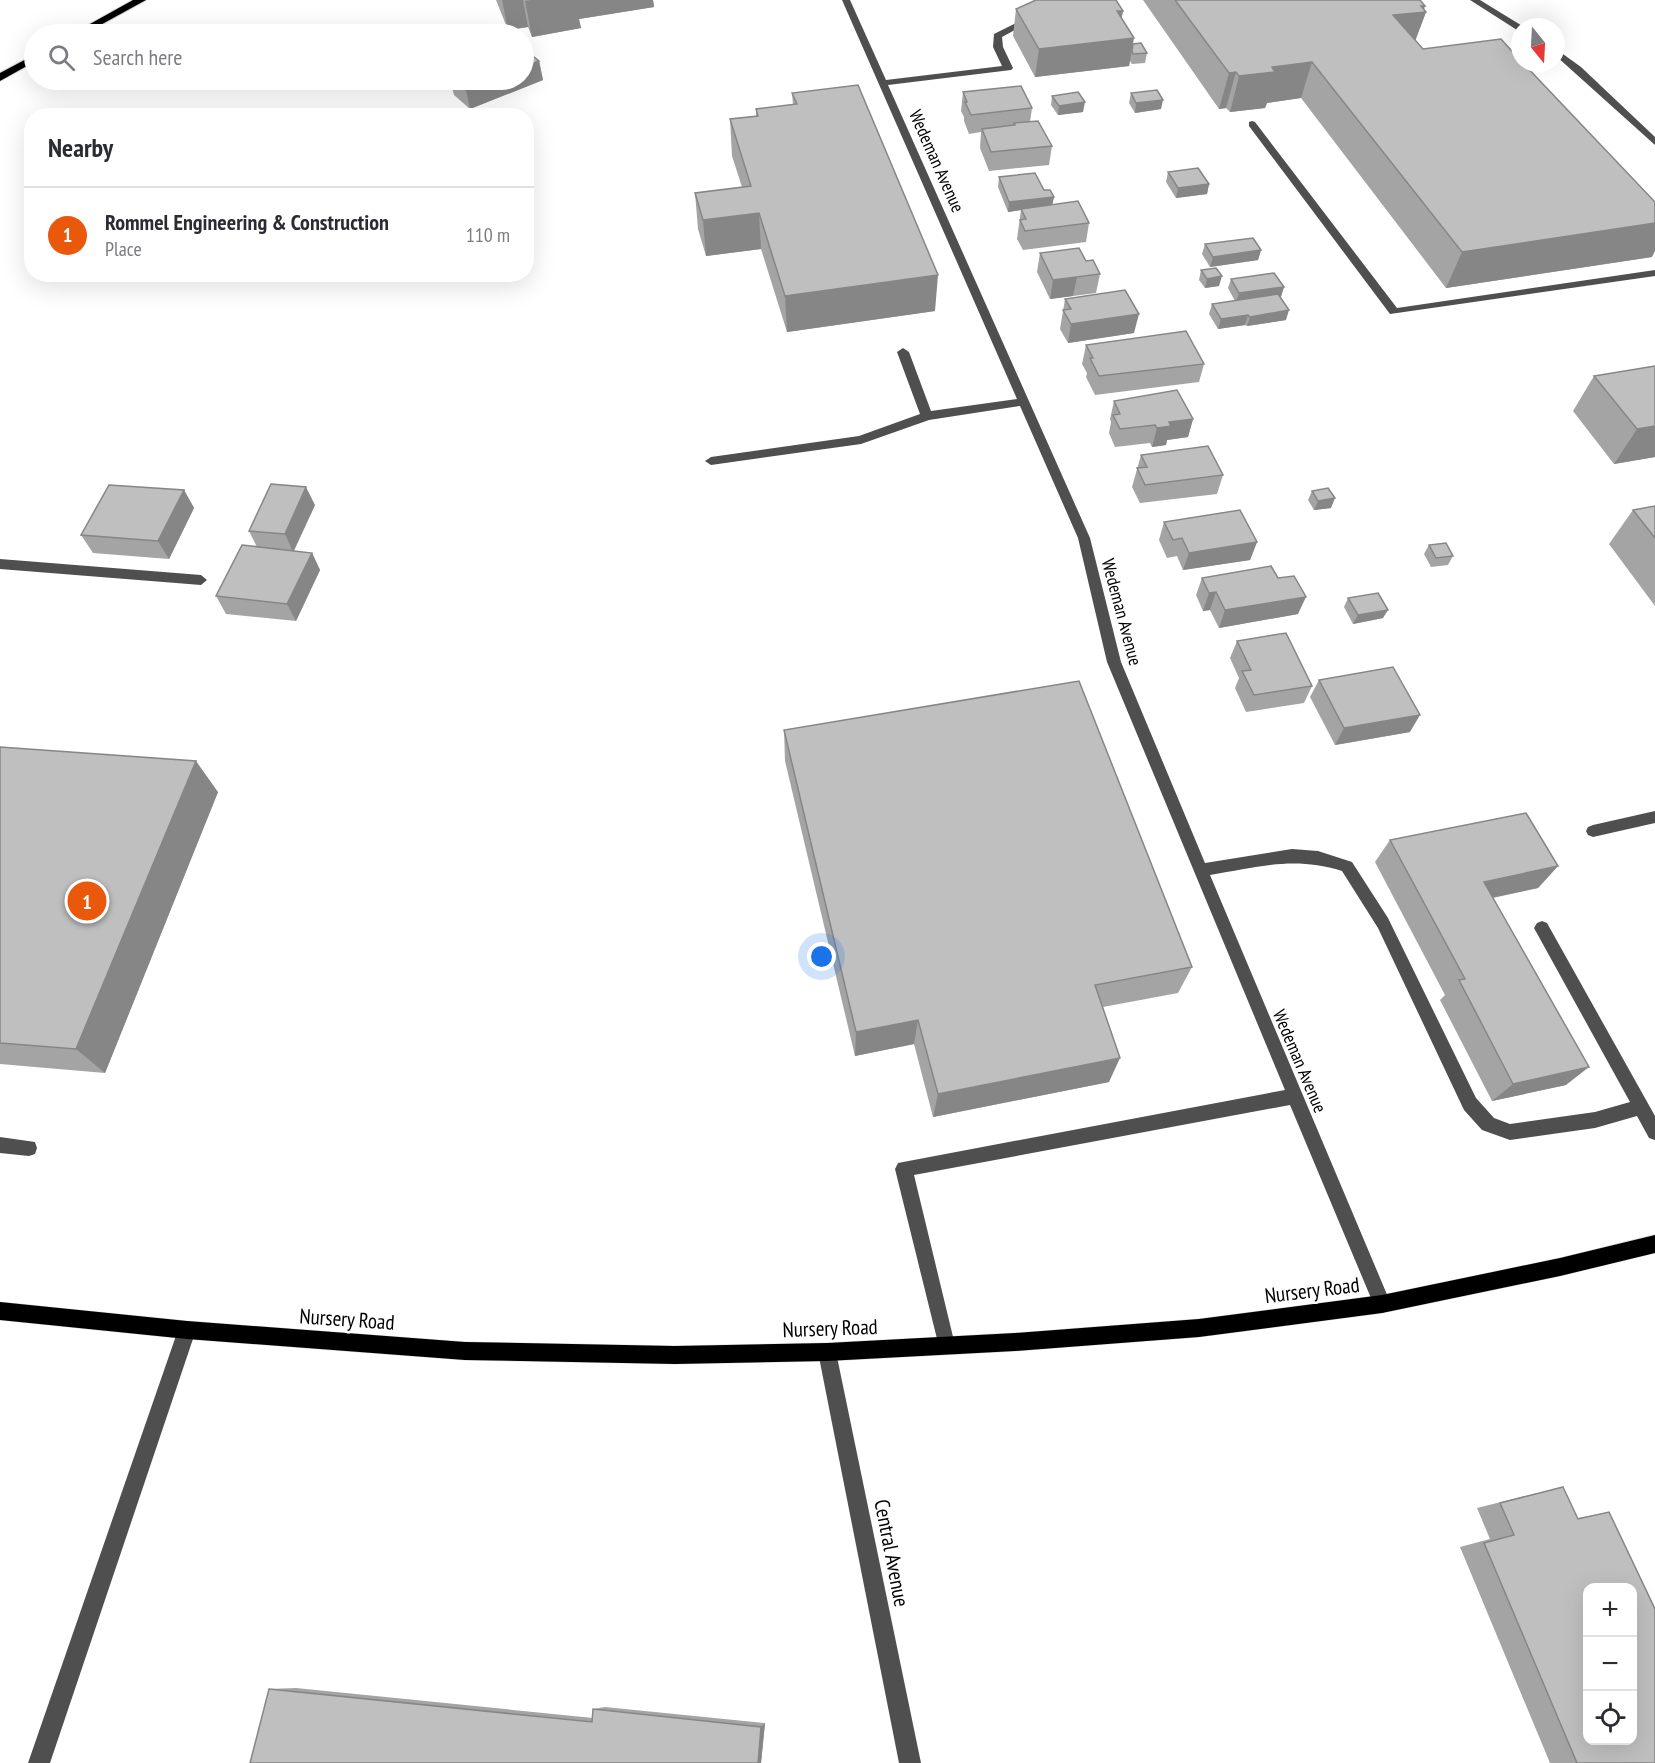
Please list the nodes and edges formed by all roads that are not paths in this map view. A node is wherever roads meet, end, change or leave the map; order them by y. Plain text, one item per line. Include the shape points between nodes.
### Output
1 (141, 0) edge
2 (846, 0) edge
3 (1474, 0) edge
4 (1036, 17) edge
5 (1511, 23) edge
6 (96, 24) edge
7 (1565, 59) edge
8 (24, 64) edge
9 (0, 78) edge
10 (883, 83) junction
11 (1252, 124) dead end
12 (1655, 142) edge
13 (1655, 273) edge
14 (903, 352) dead end
15 (1023, 402) junction
16 (927, 416) junction
17 (711, 461) dead end
18 (0, 564) edge
19 (201, 580) dead end
20 (1655, 816) edge
21 (1593, 831) dead end
22 (1200, 870) junction
23 (1542, 928) dead end
24 (1295, 1096) junction
25 (1641, 1107) junction
26 (1655, 1132) edge
27 (0, 1146) edge
28 (29, 1148) dead end
29 (1655, 1244) edge
30 (1382, 1304) junction
31 (0, 1311) edge
32 (187, 1330) junction
33 (946, 1346) junction
34 (827, 1352) junction
35 (39, 1763) edge
36 (910, 1763) edge

1 - 6 highway
2 - 10 street, Wedeman Avenue
3 - 5 street
4 - 10 street via 997,36 1008,68
7 - 12 street
8 - 9 highway
10 - 15 street, Wedeman Avenue
11 - 13 street via 1394,312
14 - 16 street
15 - 16 street
15 - 22 street, Wedeman Avenue via 1084,538 1114,662
16 - 17 street via 861,440
18 - 19 street
20 - 21 street
22 - 24 street, Wedeman Avenue
22 - 25 street via 1292,855 1318,857 1347,866 1383,923 1470,1104 1488,1124 1510,1132 1595,1119
23 - 25 street
24 - 30 street, Wedeman Avenue
24 - 33 street via 904,1169
25 - 26 street
27 - 28 street
29 - 30 main road, Nursery Road
30 - 33 main road, Nursery Road via 1198,1328
31 - 32 main road, Nursery Road
32 - 34 main road, Nursery Road via 465,1351
32 - 35 street
33 - 34 main road, Nursery Road
34 - 36 street, Central Avenue

